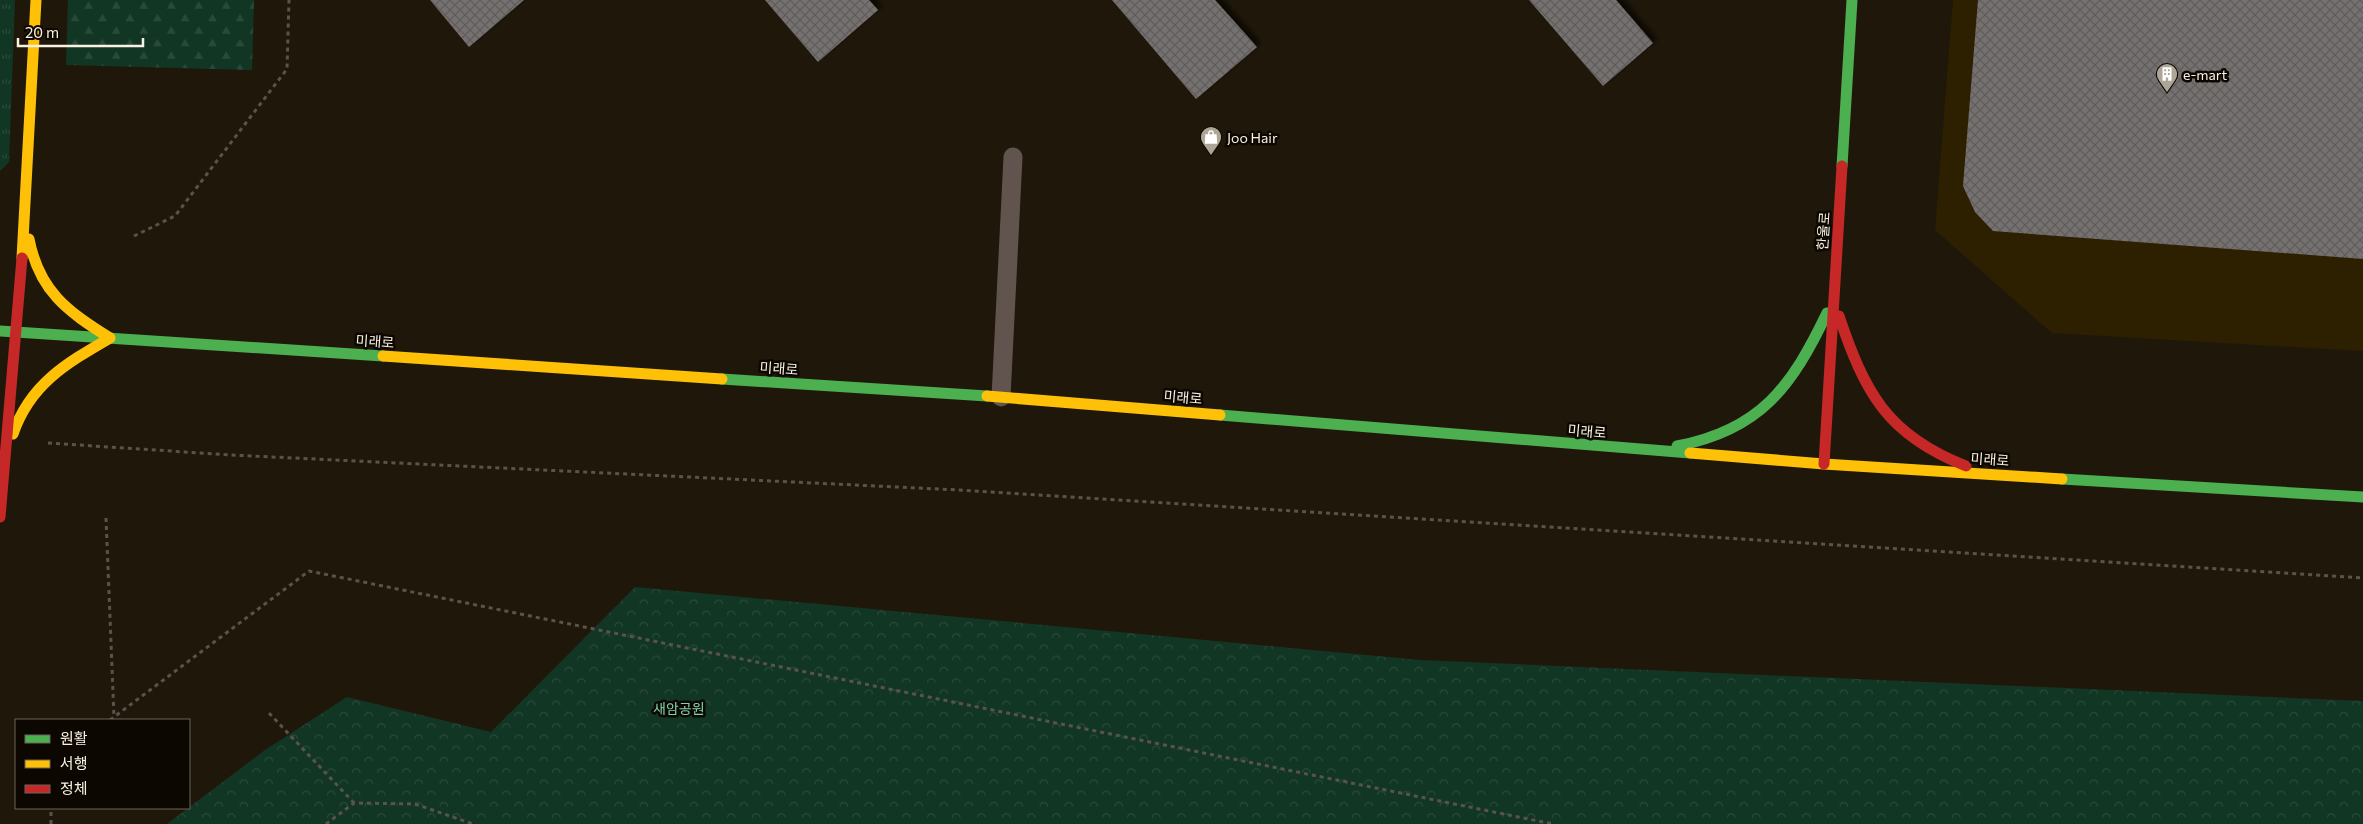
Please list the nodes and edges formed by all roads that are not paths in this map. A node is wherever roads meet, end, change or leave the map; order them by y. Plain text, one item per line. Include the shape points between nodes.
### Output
1 (36, 0) edge
2 (1852, 0) edge
3 (1012, 157) dead end
4 (26, 208) junction
5 (1834, 300) junction
6 (0, 331) edge
7 (17, 332) junction
8 (110, 338) junction
9 (1001, 397) junction
10 (1647, 451) junction
11 (1824, 464) junction
12 (4, 472) junction
13 (1996, 474) junction
14 (2363, 498) edge
15 (0, 517) edge

1 - 4 main road
2 - 5 main road, 한울로
3 - 9 lane
4 - 7 main road
4 - 8 main road via 31,255 45,286 71,313
5 - 10 main road via 1809,350 1783,389 1742,424 1700,443
5 - 11 main road, 한울로
5 - 13 main road via 1851,354 1872,396 1907,436 1947,460
6 - 7 main road, 미래로
7 - 8 main road, 미래로
7 - 12 main road
8 - 9 main road, 미래로
8 - 12 main road via 67,363 35,391 15,425
9 - 10 main road, 미래로
10 - 11 main road, 미래로
11 - 13 main road, 미래로
12 - 15 main road
13 - 14 main road, 미래로

